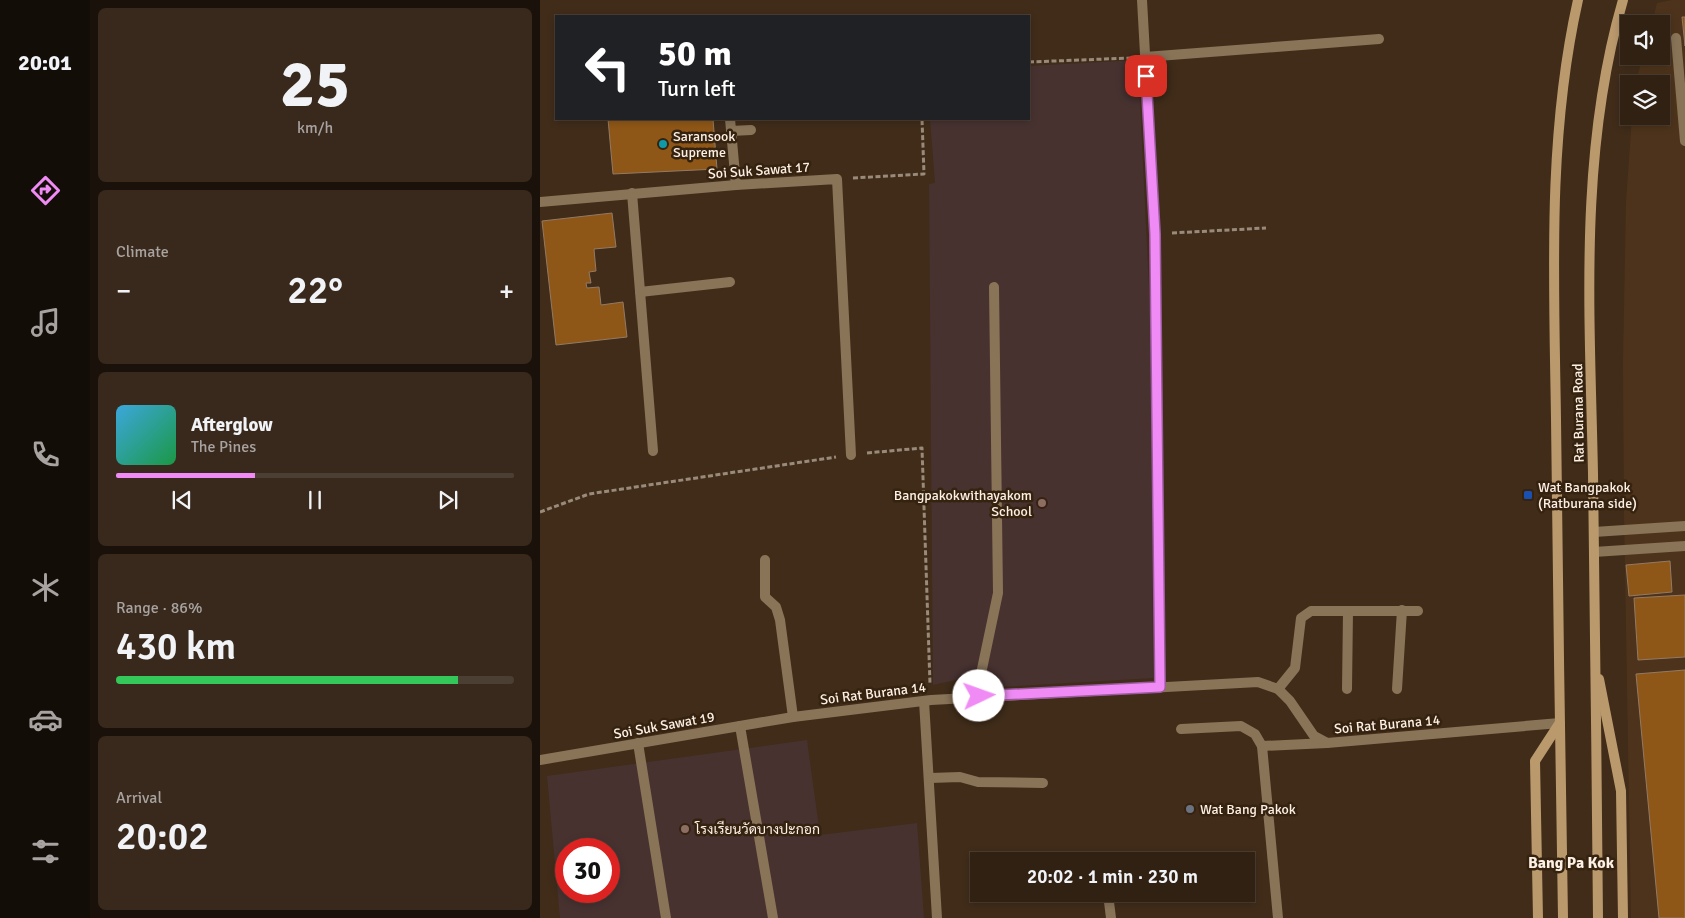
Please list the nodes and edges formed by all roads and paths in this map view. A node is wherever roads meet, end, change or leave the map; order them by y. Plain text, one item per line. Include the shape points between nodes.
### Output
1 (1142, 0) edge
2 (1578, 0) edge
3 (1622, 0) edge
4 (1676, 38) dead end
5 (1379, 39) dead end
6 (1145, 57) junction
7 (1030, 62) edge
8 (730, 120) edge
9 (922, 120) edge
10 (751, 130) dead end
11 (731, 131) junction
12 (1685, 141) edge
13 (837, 179) junction
14 (736, 184) junction
15 (632, 193) junction
16 (540, 202) edge
17 (1266, 228) dead end
18 (1155, 234) junction
19 (730, 282) dead end
20 (994, 287) dead end
21 (640, 292) junction
22 (653, 451) dead end
23 (851, 454) junction
24 (540, 512) edge
25 (1685, 526) edge
26 (1594, 532) junction
27 (1685, 546) edge
28 (1594, 552) junction
29 (765, 560) dead end
30 (1402, 610) junction
31 (1348, 611) junction
32 (1418, 611) dead end
33 (1594, 653) junction
34 (1160, 687) junction
35 (1278, 689) junction
36 (1347, 689) dead end
37 (1397, 689) dead end
38 (979, 696) junction
39 (928, 701) junction
40 (793, 717) junction
41 (1560, 723) junction
42 (740, 726) junction
43 (1181, 729) dead end
44 (1327, 742) junction
45 (638, 743) junction
46 (1262, 746) junction
47 (540, 760) edge
48 (930, 778) junction
49 (1043, 783) dead end
50 (1109, 902) edge
51 (666, 918) edge
52 (773, 918) edge
53 (936, 918) edge
54 (1111, 918) edge
55 (1278, 918) edge
56 (1538, 918) edge
57 (1563, 918) edge
58 (1598, 918) edge
59 (1623, 918) edge

1 - 6 street
2 - 41 main road, Rat Burana Road via 1561,93 1554,219
3 - 26 main road, Rat Burana Road via 1596,130 1593,186 1590,267
4 - 12 street
5 - 6 street
6 - 7 path
6 - 18 street
8 - 11 street
9 - 13 path via 924,174
10 - 11 street
11 - 14 street
13 - 14 street, Soi Suk Sawat 17
13 - 23 street
14 - 15 street, Soi Suk Sawat 17
15 - 16 street, Soi Suk Sawat 17
15 - 21 street
17 - 18 path
18 - 34 street
19 - 21 street
20 - 38 street via 998,593
21 - 22 street
23 - 24 path via 590,494
23 - 39 path via 922,448
25 - 26 street
26 - 28 main road, Rat Burana Road
27 - 28 street
28 - 33 main road, Rat Burana Road
29 - 40 street via 765,597 776,607 780,620
30 - 31 street
30 - 32 street
30 - 37 street
31 - 35 street via 1311,611 1301,618 1295,668
31 - 36 street
33 - 58 main road, Rat Burana Road
33 - 59 main road via 1621,791
34 - 35 street, Soi Rat Burana 14 via 1258,682
34 - 38 street, Soi Rat Burana 14
35 - 44 street, Soi Rat Burana 14 via 1314,736
38 - 39 street, Soi Rat Burana 14
39 - 40 street, Soi Rat Burana 14
39 - 48 street
40 - 42 street, Soi Suk Sawat 19
41 - 44 street, Soi Rat Burana 14
41 - 56 main road via 1535,761
41 - 57 main road, Rat Burana Road
42 - 45 street, Soi Suk Sawat 19
42 - 52 street
43 - 46 street via 1241,726 1255,734
44 - 46 street
45 - 47 street, Soi Suk Sawat 19
45 - 51 street
46 - 55 street
48 - 49 street
48 - 53 street
50 - 54 street

